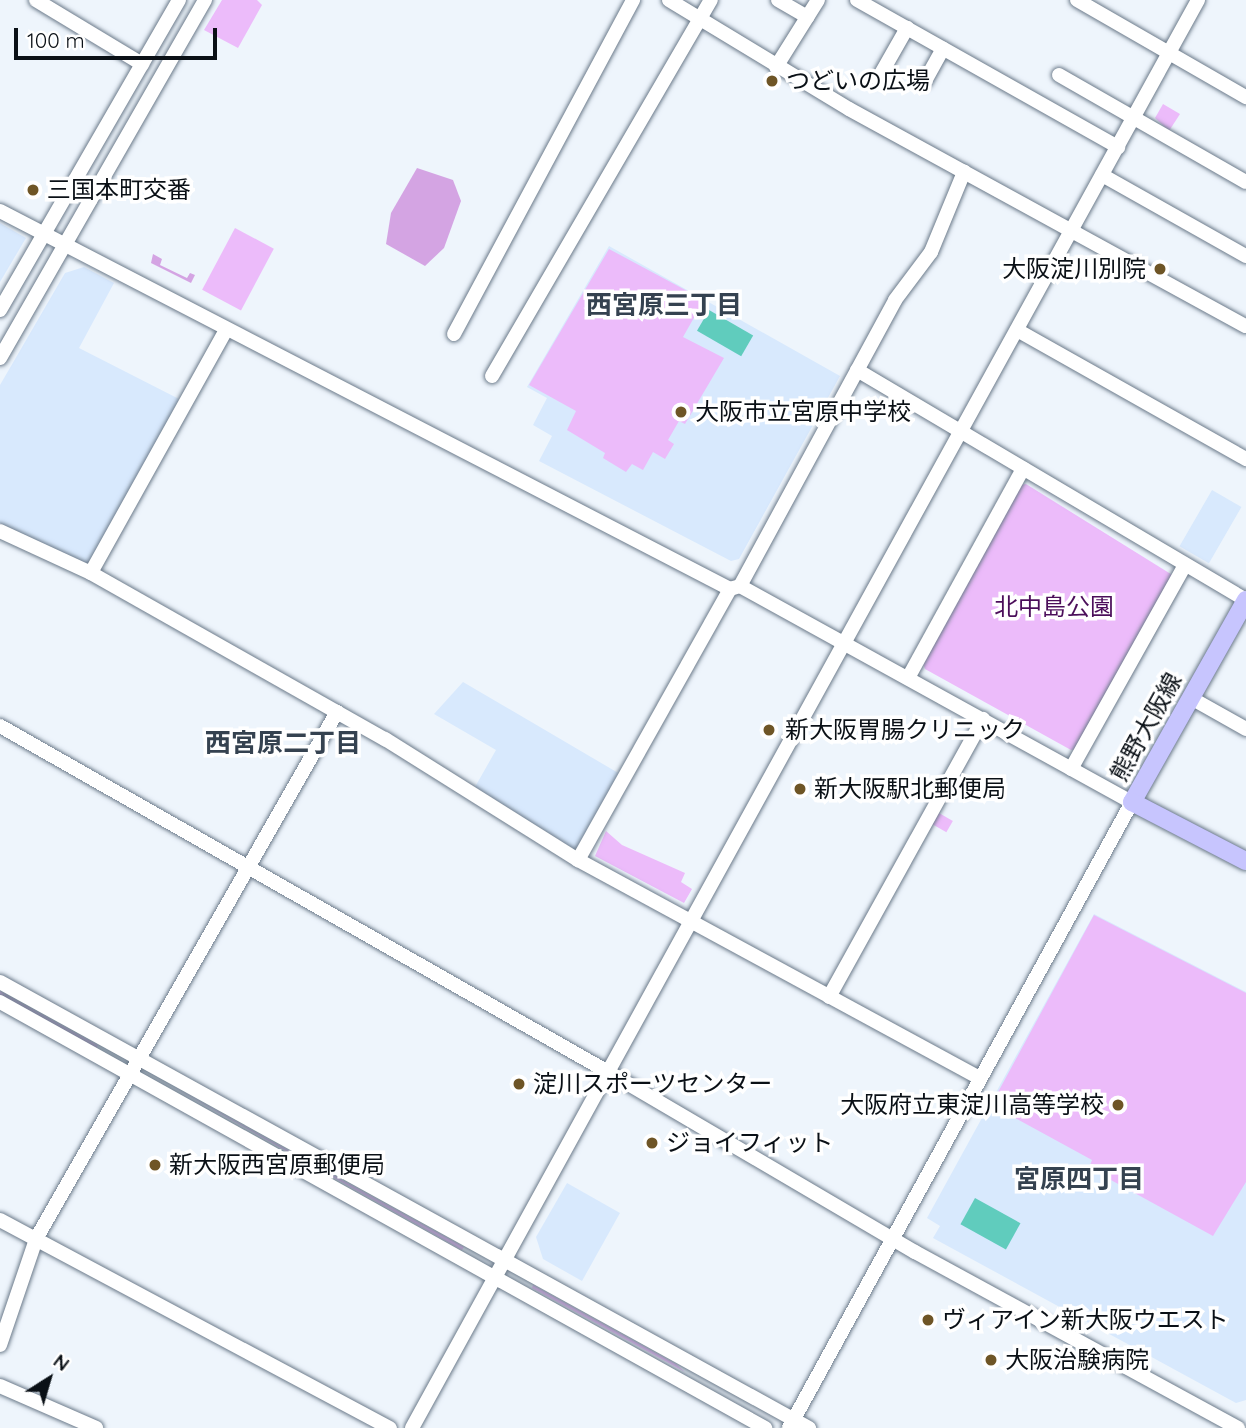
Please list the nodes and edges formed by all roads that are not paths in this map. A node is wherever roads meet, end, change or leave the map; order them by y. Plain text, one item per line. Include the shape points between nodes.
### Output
1 (36, 0) edge
2 (179, 0) edge
3 (205, 0) edge
4 (633, 0) edge
5 (669, 0) edge
6 (711, 0) edge
7 (778, 0) edge
8 (818, 0) edge
9 (857, 0) edge
10 (1077, 0) edge
11 (1198, 0) edge
12 (807, 17) junction
13 (700, 19) junction
14 (907, 29) junction
15 (943, 49) junction
16 (1169, 53) junction
17 (141, 65) junction
18 (776, 66) junction
19 (1059, 75) dead end
20 (160, 78) junction
21 (878, 79) dead end
22 (925, 81) dead end
23 (1246, 97) edge
24 (1134, 117) junction
25 (1118, 147) junction
26 (964, 172) junction
27 (1102, 175) junction
28 (1246, 182) edge
29 (0, 211) edge
30 (1072, 230) junction
31 (43, 235) junction
32 (64, 247) junction
33 (1246, 256) edge
34 (0, 310) edge
35 (1246, 326) edge
36 (226, 330) junction
37 (1017, 330) junction
38 (454, 334) dead end
39 (0, 358) edge
40 (857, 370) junction
41 (492, 376) dead end
42 (960, 432) junction
43 (1246, 459) edge
44 (1023, 469) junction
45 (0, 531) edge
46 (1185, 565) junction
47 (91, 573) junction
48 (735, 587) junction
49 (1246, 600) edge
50 (845, 643) junction
51 (908, 678) junction
52 (1191, 698) junction
53 (337, 712) junction
54 (983, 719) junction
55 (0, 726) edge
56 (1246, 729) edge
57 (1071, 769) junction
58 (1132, 802) junction
59 (578, 860) junction
60 (1246, 861) edge
61 (248, 868) junction
62 (690, 920) junction
63 (0, 982) edge
64 (829, 996) junction
65 (0, 1002) edge
66 (138, 1059) junction
67 (608, 1072) junction
68 (130, 1074) junction
69 (981, 1078) junction
70 (0, 1220) edge
71 (36, 1239) junction
72 (892, 1239) junction
73 (504, 1261) junction
74 (495, 1276) junction
75 (0, 1345) edge
76 (0, 1386) edge
77 (791, 1424) edge
78 (96, 1428) edge
79 (390, 1428) edge
80 (412, 1428) edge
81 (765, 1428) edge
82 (809, 1428) edge
83 (1238, 1428) edge

1 - 17 street
2 - 17 street
3 - 20 street
4 - 38 street
5 - 13 street
6 - 13 street
7 - 12 street
8 - 12 street
9 - 14 street
10 - 16 street
11 - 16 street
12 - 18 street
13 - 18 street
13 - 41 street
14 - 15 street
14 - 21 street
15 - 22 street
15 - 25 street
16 - 23 street
16 - 24 street
17 - 20 street
17 - 31 street
18 - 26 street
19 - 24 street
20 - 32 street
24 - 25 street
24 - 28 street
25 - 27 street
26 - 30 street
26 - 40 street via 932,252 895,300
27 - 30 street
27 - 33 street
29 - 31 street
30 - 35 street
30 - 37 street
31 - 32 street
31 - 34 street
32 - 36 street
32 - 39 street
36 - 47 street
36 - 48 street
37 - 42 street
37 - 43 street
40 - 42 street
40 - 48 street
42 - 44 street
42 - 50 street
44 - 46 street
44 - 51 street
45 - 47 street
46 - 49 street
46 - 57 street
47 - 53 street
48 - 50 street
48 - 59 street
49 - 52 main road, 熊野大阪線
50 - 51 street
50 - 62 street
51 - 54 street
52 - 56 street
52 - 58 main road, 熊野大阪線
53 - 59 street
53 - 61 street
54 - 57 street
54 - 64 street
55 - 61 street
57 - 58 street
58 - 60 main road, 熊野大阪線
58 - 69 street
59 - 62 street
61 - 66 street
61 - 67 street
62 - 64 street
62 - 67 street
63 - 66 street
64 - 69 street
65 - 68 street
66 - 68 street
66 - 73 street
67 - 72 street
67 - 73 street
68 - 71 street
68 - 74 street
69 - 72 street
70 - 71 street
71 - 75 street
71 - 79 street
72 - 77 street
72 - 83 street
73 - 74 street
73 - 77 street
74 - 80 street
74 - 81 street
76 - 78 street
77 - 82 street

